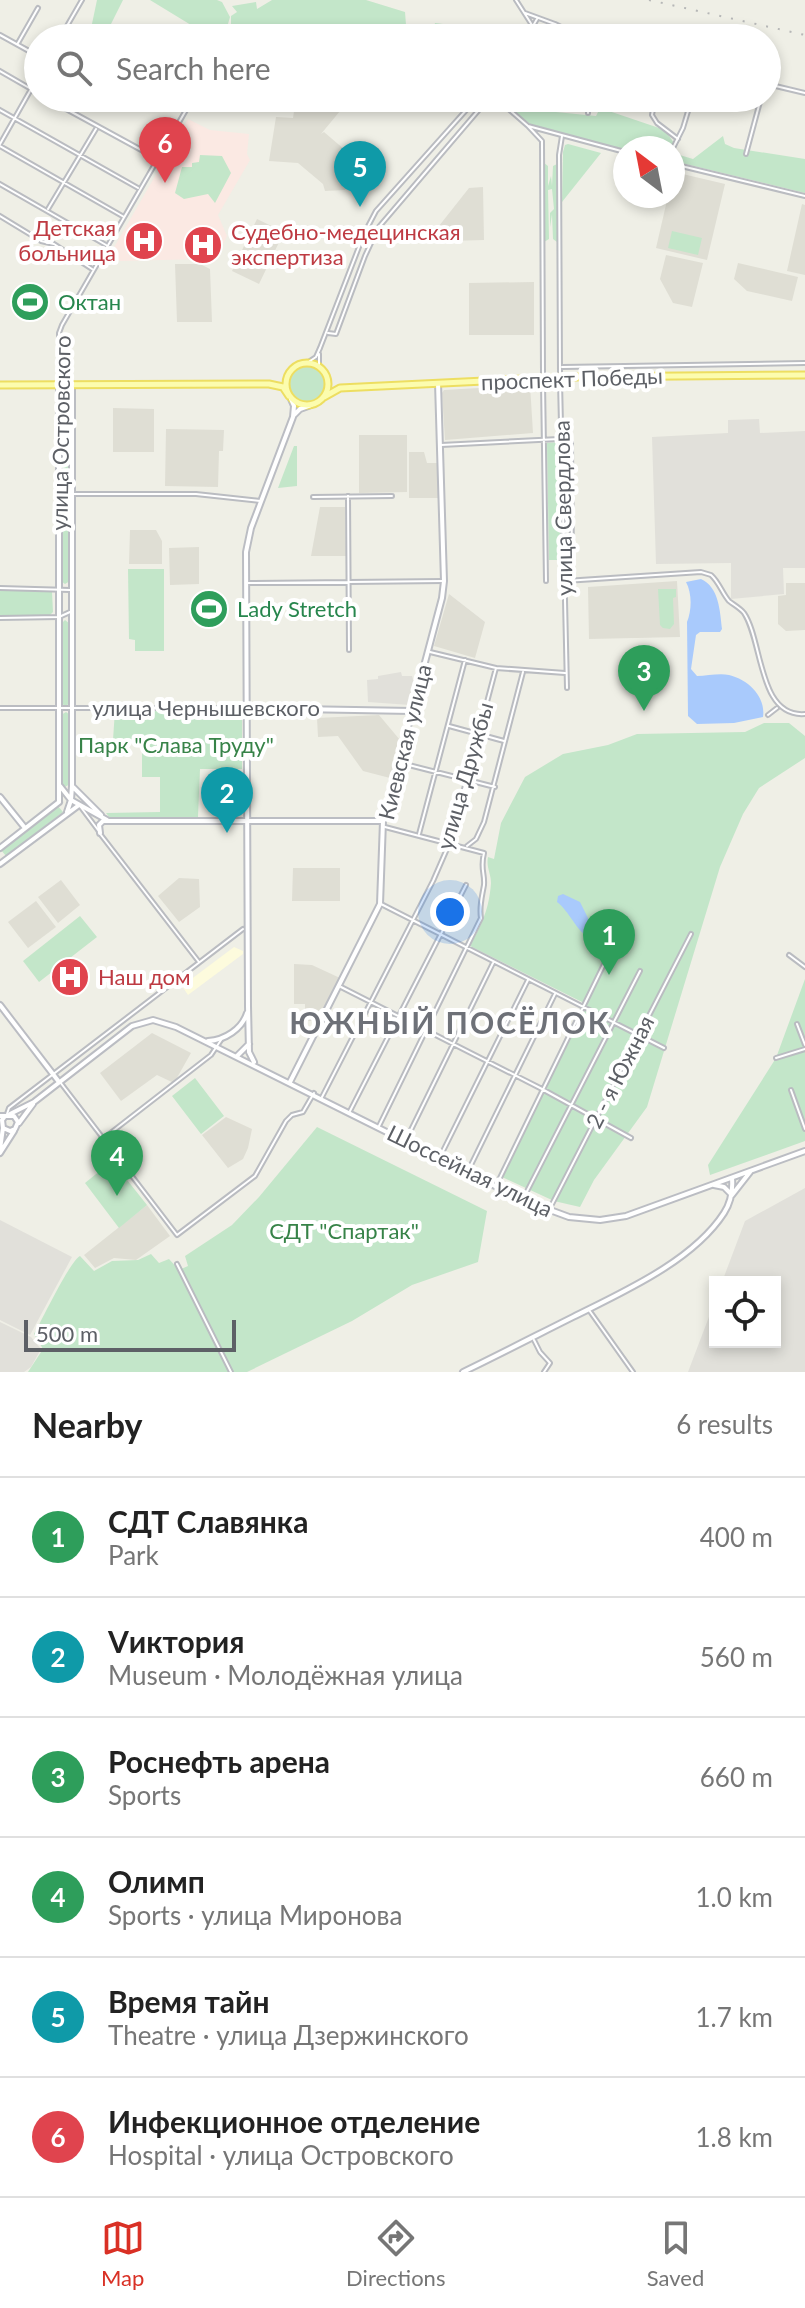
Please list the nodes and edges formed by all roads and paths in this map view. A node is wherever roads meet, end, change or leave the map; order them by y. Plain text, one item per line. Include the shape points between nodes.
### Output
1 (82, 0) edge
2 (516, 0) edge
3 (38, 8) dead end
4 (525, 13) junction
5 (538, 19) junction
6 (29, 24) edge
7 (68, 24) edge
8 (531, 24) edge
9 (533, 24) edge
10 (551, 24) edge
11 (24, 32) edge
12 (0, 35) edge
13 (17, 44) junction
14 (24, 48) edge
15 (0, 71) edge
16 (24, 85) edge
17 (781, 87) edge
18 (805, 93) edge
19 (24, 102) edge
20 (0, 110) edge
21 (71, 112) edge
22 (185, 112) edge
23 (464, 112) edge
24 (477, 112) edge
25 (512, 112) edge
26 (653, 112) edge
27 (687, 112) edge
28 (757, 112) edge
29 (15, 118) junction
30 (528, 126) junction
31 (97, 127) junction
32 (562, 136) junction
33 (674, 136) edge
34 (679, 136) edge
35 (0, 145) edge
36 (613, 149) edge
37 (746, 154) dead end
38 (80, 156) junction
39 (157, 159) junction
40 (685, 167) edge
41 (63, 182) junction
42 (0, 184) edge
43 (140, 189) junction
44 (805, 196) edge
45 (48, 210) junction
46 (0, 216) edge
47 (124, 217) junction
48 (107, 246) junction
49 (93, 270) junction
50 (327, 332) junction
51 (320, 349) junction
52 (307, 363) junction
53 (805, 363) edge
54 (678, 365) junction
55 (636, 366) junction
56 (319, 367) junction
57 (561, 367) junction
58 (288, 374) junction
59 (805, 375) edge
60 (636, 376) junction
61 (678, 376) junction
62 (560, 377) junction
63 (543, 378) junction
64 (328, 383) junction
65 (438, 383) junction
66 (269, 384) junction
67 (0, 385) edge
68 (59, 385) junction
69 (72, 385) junction
70 (340, 388) junction
71 (290, 397) junction
72 (324, 397) junction
73 (311, 405) junction
74 (293, 417) junction
75 (561, 439) junction
76 (544, 440) junction
77 (571, 443) dead end
78 (440, 445) junction
79 (59, 494) junction
80 (72, 494) junction
81 (348, 496) junction
82 (392, 496) dead end
83 (313, 497) dead end
84 (261, 501) junction
85 (563, 565) junction
86 (444, 581) junction
87 (546, 581) dead end
88 (563, 581) junction
89 (349, 582) junction
90 (245, 583) junction
91 (59, 587) junction
92 (0, 588) edge
93 (71, 590) junction
94 (71, 611) junction
95 (59, 617) junction
96 (0, 618) edge
97 (349, 650) dead end
98 (428, 651) junction
99 (465, 660) junction
100 (496, 668) junction
101 (523, 672) junction
102 (567, 673) junction
103 (567, 688) dead end
104 (779, 706) junction
105 (0, 708) edge
106 (59, 708) junction
107 (72, 708) junction
108 (247, 708) junction
109 (413, 711) junction
110 (805, 714) edge
111 (768, 715) dead end
112 (448, 725) junction
113 (478, 733) junction
114 (506, 742) junction
115 (400, 762) junction
116 (436, 772) junction
117 (465, 779) junction
118 (60, 786) junction
119 (72, 786) junction
120 (495, 787) junction
121 (0, 797) edge
122 (71, 801) junction
123 (59, 802) junction
124 (79, 805) junction
125 (67, 812) junction
126 (247, 820) junction
127 (109, 821) junction
128 (383, 824) junction
129 (25, 828) junction
130 (100, 833) junction
131 (419, 835) junction
132 (450, 842) junction
133 (466, 847) junction
134 (0, 848) edge
135 (1, 861) edge
136 (466, 885) dead end
137 (380, 904) junction
138 (412, 919) junction
139 (245, 927) junction
140 (438, 933) junction
141 (691, 934) dead end
142 (466, 948) junction
143 (621, 948) dead end
144 (789, 955) dead end
145 (494, 961) junction
146 (199, 962) junction
147 (805, 967) edge
148 (640, 971) dead end
149 (528, 979) junction
150 (340, 987) junction
151 (556, 992) junction
152 (370, 1002) junction
153 (0, 1005) edge
154 (248, 1006) junction
155 (585, 1007) junction
156 (397, 1016) junction
157 (613, 1021) junction
158 (797, 1024) dead end
159 (426, 1031) junction
160 (232, 1032) junction
161 (639, 1035) junction
162 (223, 1038) junction
163 (249, 1040) junction
164 (206, 1041) junction
165 (453, 1045) junction
166 (805, 1045) edge
167 (216, 1046) junction
168 (664, 1048) dead end
169 (805, 1049) edge
170 (224, 1050) junction
171 (237, 1056) junction
172 (776, 1058) dead end
173 (487, 1061) junction
174 (262, 1069) junction
175 (54, 1074) junction
176 (514, 1075) junction
177 (59, 1082) junction
178 (290, 1082) junction
179 (542, 1089) junction
180 (791, 1090) dead end
181 (314, 1093) junction
182 (322, 1097) junction
183 (34, 1102) junction
184 (571, 1105) junction
185 (349, 1112) junction
186 (5, 1115) edge
187 (596, 1118) junction
188 (2, 1126) edge
189 (16, 1127) junction
190 (378, 1127) junction
191 (805, 1129) edge
192 (103, 1138) junction
193 (631, 1138) dead end
194 (405, 1141) junction
195 (0, 1146) edge
196 (805, 1151) edge
197 (440, 1159) junction
198 (751, 1170) junction
199 (468, 1173) junction
200 (732, 1178) junction
201 (713, 1185) junction
202 (496, 1187) junction
203 (732, 1195) junction
204 (523, 1200) junction
205 (549, 1211) junction
206 (177, 1264) dead end
207 (588, 1309) junction
208 (534, 1336) junction
209 (231, 1372) edge
210 (463, 1372) edge
211 (544, 1372) edge
212 (633, 1372) edge

1 - 7 street
2 - 4 street
3 - 6 street
4 - 5 street
4 - 8 street
5 - 9 street
5 - 10 street
11 - 13 street
12 - 13 street
13 - 14 street
15 - 16 street
17 - 18 street
19 - 29 street
20 - 29 street
21 - 31 street
22 - 39 street, улица Островского
23 - 50 street via 376,211
24 - 50 street via 382,222 336,334
25 - 30 street
26 - 33 street via 657,123
27 - 34 street
28 - 37 street
29 - 35 street
29 - 38 street
30 - 32 street
30 - 63 street, улица Свердлова via 540,137
31 - 38 street
31 - 39 street
32 - 36 street
32 - 57 street, улица Свердлова
35 - 41 street
38 - 41 street
38 - 43 street
39 - 43 street, улица Островского
40 - 44 street
41 - 45 street
41 - 47 street
42 - 45 street
43 - 47 street, улица Островского
45 - 48 street
46 - 49 street
47 - 48 street, улица Островского
48 - 49 street, улица Островского
49 - 68 street, улица Островского via 60,329
50 - 51 street
51 - 52 street
51 - 56 street
52 - 56 main road
52 - 58 main road
53 - 54 street
54 - 55 street
54 - 61 street
55 - 57 street
55 - 60 street
56 - 64 main road
57 - 62 street, улица Свердлова
58 - 66 main road
58 - 71 main road
59 - 61 main road, проспект Победы
60 - 61 main road, проспект Победы
60 - 62 main road, проспект Победы
62 - 63 main road, проспект Победы
62 - 75 street, улица Свердлова
63 - 65 main road, проспект Победы
63 - 76 street, улица Свердлова
64 - 70 main road, проспект Победы
64 - 72 main road
65 - 70 main road, проспект Победы
65 - 78 main road, Киевская улица
66 - 69 main road
66 - 71 main road via 281,386
67 - 68 main road
68 - 69 main road
68 - 79 main road, улица Островского
69 - 80 main road, улица Островского
70 - 72 main road, проспект Победы
71 - 73 main road
71 - 74 main road
72 - 73 main road
73 - 74 main road
74 - 84 main road
75 - 76 street
75 - 85 street, улица Свердлова
76 - 78 street
76 - 87 street, улица Свердлова
77 - 85 street via 572,565
78 - 86 main road, Киевская улица
79 - 80 street
79 - 91 main road, улица Островского
80 - 84 street via 196,494
80 - 93 main road, улица Островского
81 - 82 street
81 - 83 street
81 - 89 street
84 - 90 main road via 246,552
85 - 88 street, улица Свердлова
86 - 89 street
86 - 98 main road, Киевская улица
88 - 102 street, улица Свердлова
88 - 104 street via 711,575 745,615
89 - 90 street
89 - 97 street
90 - 108 main road
91 - 92 street
91 - 93 street
91 - 95 main road, улица Островского
93 - 94 main road, улица Островского
94 - 95 street
94 - 107 main road, улица Островского
95 - 96 street
95 - 106 main road, улица Островского
98 - 99 street
98 - 109 main road, Киевская улица
99 - 100 street
99 - 112 street
100 - 101 street
100 - 113 street, улица Дружбы
101 - 102 street
101 - 114 street
102 - 103 street, улица Свердлова
104 - 110 street
104 - 111 street
105 - 106 street, улица Чернышевского
106 - 107 street, улица Чернышевского
106 - 118 main road, улица Островского
107 - 108 street, улица Чернышевского
107 - 119 main road, улица Островского
108 - 109 main road, улица Чернышевского
108 - 126 main road
109 - 115 main road, Киевская улица
112 - 113 street
112 - 116 street
113 - 114 street
113 - 117 street, улица Дружбы
114 - 120 street
115 - 116 street
115 - 128 main road, Киевская улица
116 - 117 street
116 - 131 street
117 - 120 street
117 - 132 street, улица Дружбы
118 - 119 main road
118 - 122 main road
118 - 123 main road, улица Островского
119 - 122 main road, улица Островского
119 - 127 main road
120 - 133 street via 476,839
121 - 129 main road
122 - 123 main road
122 - 124 main road
122 - 125 main road, улица Островского
123 - 125 main road
123 - 129 main road
124 - 125 main road
124 - 127 main road
124 - 130 street
125 - 135 main road
126 - 127 main road
126 - 128 main road
126 - 139 main road
127 - 130 main road via 100,823
128 - 131 street
128 - 137 main road, Киевская улица
129 - 134 main road
130 - 146 street
131 - 132 street
132 - 133 street
132 - 138 street, улица Дружбы
133 - 142 street via 484,853 484,880 481,918
136 - 140 street
137 - 138 street
137 - 150 main road, Киевская улица
138 - 140 street
138 - 152 street, улица Дружбы
139 - 146 street
139 - 154 main road
140 - 142 street
140 - 156 street
141 - 161 street, 2 - я Южная
142 - 145 street
142 - 159 street
143 - 155 street via 607,958
144 - 147 street
145 - 149 street
145 - 165 street
146 - 175 street
148 - 157 street
149 - 151 street
149 - 173 street
150 - 152 street
150 - 178 main road, Киевская улица
151 - 155 street
151 - 176 street
152 - 156 street
152 - 182 street, улица Дружбы
153 - 175 main road
154 - 160 main road via 245,1020
154 - 163 main road
155 - 157 street
155 - 179 street
156 - 159 street
156 - 185 street
157 - 161 street
157 - 184 street
158 - 166 street
159 - 165 street
159 - 190 street
160 - 162 main road
160 - 163 main road via 243,1030
160 - 170 main road
161 - 168 street
161 - 187 street, 2 - я Южная
162 - 164 main road
162 - 167 street
163 - 171 main road
163 - 174 main road via 251,1058
164 - 167 main road
164 - 177 main road via 164,1021 143,1021
165 - 173 street
165 - 194 street
167 - 170 main road
167 - 192 street
169 - 172 street
170 - 171 main road
171 - 174 main road, Шоссейная улица
173 - 176 street
173 - 197 street
174 - 178 main road, Шоссейная улица
175 - 177 main road
175 - 186 street
176 - 179 street
176 - 199 street
177 - 183 main road
177 - 192 street
178 - 181 main road, Шоссейная улица
179 - 184 street
179 - 202 street
180 - 191 street
181 - 182 main road, Шоссейная улица
181 - 192 street via 303,1112 286,1121 255,1176 177,1235
182 - 185 main road, Шоссейная улица
183 - 186 main road
183 - 189 main road
184 - 187 street
184 - 204 street
185 - 190 main road, Шоссейная улица
186 - 188 main road
186 - 189 main road via 16,1118
187 - 193 street
187 - 205 street, 2 - я Южная
188 - 189 main road via 8,1131
188 - 195 main road
189 - 195 main road
190 - 194 main road, Шоссейная улица
194 - 197 main road, Шоссейная улица
196 - 198 main road, Шоссейная улица
197 - 199 main road, Шоссейная улица
198 - 200 main road, Шоссейная улица
198 - 203 main road
199 - 202 main road, Шоссейная улица
200 - 201 main road, Шоссейная улица
200 - 203 main road
201 - 203 main road
201 - 205 main road, Шоссейная улица via 610,1219
202 - 204 main road, Шоссейная улица
203 - 207 main road via 725,1212 696,1244
204 - 205 main road, Шоссейная улица
206 - 209 street
207 - 208 main road
207 - 212 street
208 - 210 main road
208 - 211 street via 550,1363

